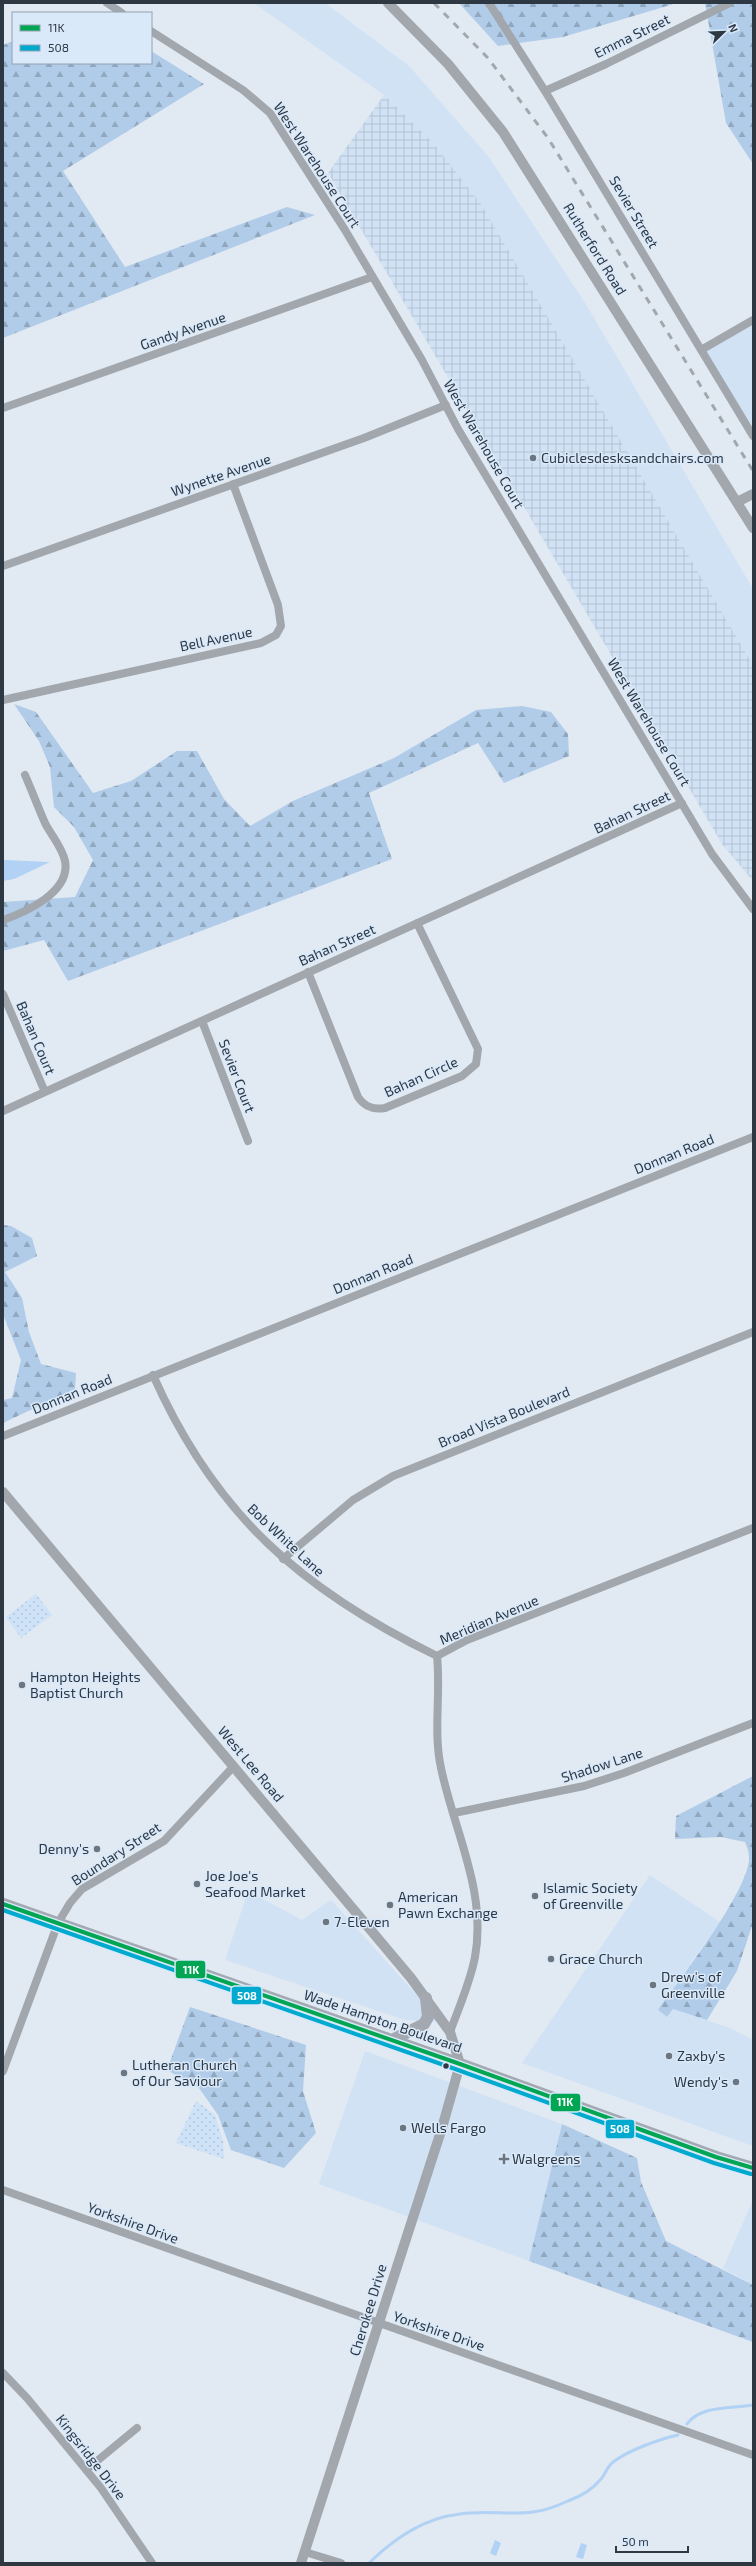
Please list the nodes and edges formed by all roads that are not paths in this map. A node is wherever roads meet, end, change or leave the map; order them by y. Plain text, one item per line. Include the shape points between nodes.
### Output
1 (107, 3) edge
2 (388, 3) edge
3 (489, 3) edge
4 (730, 3) edge
5 (120, 12) edge
6 (152, 32) edge
7 (545, 90) junction
8 (372, 277) junction
9 (753, 320) edge
10 (701, 350) junction
11 (446, 405) junction
12 (3, 408) edge
13 (753, 436) edge
14 (233, 484) junction
15 (753, 494) edge
16 (737, 502) junction
17 (753, 528) edge
18 (3, 566) edge
19 (3, 700) edge
20 (25, 775) dead end
21 (682, 803) junction
22 (753, 909) edge
23 (3, 920) edge
24 (417, 924) junction
25 (308, 972) junction
26 (3, 994) edge
27 (202, 1021) junction
28 (45, 1092) junction
29 (3, 1111) edge
30 (753, 1137) edge
31 (248, 1141) dead end
32 (753, 1332) edge
33 (153, 1375) junction
34 (3, 1436) edge
35 (3, 1492) edge
36 (753, 1528) edge
37 (283, 1559) junction
38 (437, 1656) junction
39 (753, 1723) edge
40 (234, 1766) junction
41 (454, 1813) junction
42 (3, 1904) edge
43 (61, 1918) junction
44 (426, 1998) junction
45 (450, 2032) junction
46 (392, 2040) junction
47 (460, 2064) junction
48 (3, 2071) edge
49 (753, 2168) edge
50 (3, 2190) edge
51 (379, 2323) junction
52 (3, 2373) edge
53 (137, 2428) dead end
54 (753, 2455) edge
55 (86, 2470) junction
56 (305, 2552) junction
57 (152, 2563) edge
58 (301, 2563) edge
59 (341, 2563) edge

1 - 5 street
2 - 16 street, Rutherford Road via 448,64 503,132
3 - 7 street, Sevier Street
4 - 7 street, Emma Street via 606,64
6 - 8 street, West Warehouse Court via 243,90 267,110
7 - 10 street, Sevier Street
8 - 11 street, West Warehouse Court
8 - 12 street, Gandy Avenue
9 - 10 street
10 - 13 street, Sevier Street
11 - 14 street, Wynette Avenue via 364,438
11 - 21 street, West Warehouse Court
14 - 18 street, Wynette Avenue
14 - 19 street, Bell Avenue via 278,605 281,626 276,635 261,643
15 - 16 street
16 - 17 street, Rutherford Road
20 - 23 street via 45,823 63,854 66,870 51,893 32,907
21 - 22 street, West Warehouse Court via 712,854
21 - 24 street, Bahan Street
24 - 25 street, Bahan Street
24 - 25 street, Bahan Circle via 478,1049 476,1064 462,1076 385,1108 374,1109 365,1105 358,1097
25 - 27 street, Bahan Street
26 - 28 street, Bahan Court
27 - 28 street, Bahan Street
27 - 31 street, Sevier Court
28 - 29 street, Bahan Street
30 - 33 street, Donnan Road
32 - 37 street, Broad Vista Boulevard via 393,1476 353,1500
33 - 34 street, Donnan Road
33 - 37 street, Bob White Lane via 178,1428 206,1473 241,1518
35 - 40 street, West Lee Road
36 - 38 street, Meridian Avenue via 467,1640
37 - 38 street, Bob White Lane via 322,1590
38 - 41 street, Meridian Avenue via 437,1744 441,1769
39 - 41 street, Shadow Lane via 584,1786
40 - 43 street, Boundary Street via 164,1841 82,1889
40 - 44 street, West Lee Road
41 - 45 street, Meridian Avenue via 472,1879 478,1920 475,1957 470,1977
42 - 43 main road, Wade Hampton Boulevard
43 - 46 main road, Wade Hampton Boulevard
43 - 48 street, Boundary Street
44 - 45 street, West Lee Road
44 - 46 main road via 428,2017 424,2024
45 - 47 street, West Lee Road
46 - 47 main road, Wade Hampton Boulevard
47 - 49 main road, Wade Hampton Boulevard via 716,2157
47 - 51 street, Cherokee Drive
50 - 51 street, Yorkshire Drive
51 - 54 street, Yorkshire Drive
51 - 56 street, Cherokee Drive
52 - 55 street, Kingsridge Drive
53 - 55 street
55 - 57 street, Kingsridge Drive
56 - 58 street, Cherokee Drive
56 - 59 street

